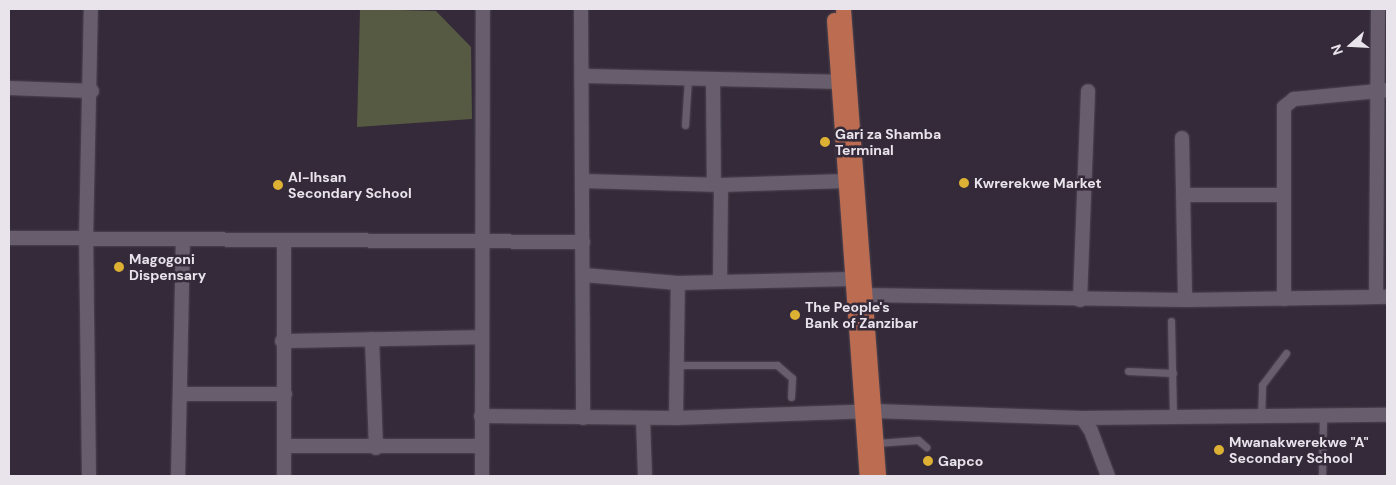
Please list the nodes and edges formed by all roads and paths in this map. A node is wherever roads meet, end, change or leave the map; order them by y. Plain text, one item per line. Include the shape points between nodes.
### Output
1 (91, 9) edge
2 (483, 9) edge
3 (581, 9) edge
4 (833, 9) edge
5 (843, 9) edge
6 (1378, 9) edge
7 (583, 76) junction
8 (688, 78) junction
9 (713, 79) junction
10 (838, 82) junction
11 (9, 88) edge
12 (1382, 90) edge
13 (92, 91) junction
14 (1088, 92) dead end
15 (686, 125) dead end
16 (1182, 138) dead end
17 (583, 181) junction
18 (845, 181) junction
19 (717, 185) junction
20 (1183, 195) junction
21 (1283, 195) junction
22 (9, 238) edge
23 (481, 239) junction
24 (86, 240) junction
25 (183, 241) junction
26 (284, 241) junction
27 (583, 242) junction
28 (584, 275) junction
29 (852, 279) junction
30 (720, 282) junction
31 (678, 283) junction
32 (864, 295) junction
33 (1382, 297) edge
34 (1284, 299) junction
35 (1080, 300) junction
36 (1185, 300) junction
37 (1171, 321) dead end
38 (482, 337) junction
39 (372, 339) junction
40 (282, 340) junction
41 (1286, 353) dead end
42 (678, 365) junction
43 (1128, 371) dead end
44 (1173, 373) junction
45 (180, 394) junction
46 (285, 394) junction
47 (791, 397) dead end
48 (868, 411) junction
49 (1387, 415) edge
50 (480, 416) junction
51 (583, 418) junction
52 (643, 418) junction
53 (676, 418) junction
54 (1082, 418) junction
55 (1173, 418) junction
56 (1322, 418) junction
57 (1261, 419) junction
58 (875, 443) junction
59 (284, 446) junction
60 (482, 446) junction
61 (926, 447) dead end
62 (376, 448) junction
63 (89, 476) edge
64 (178, 476) edge
65 (284, 476) edge
66 (482, 476) edge
67 (645, 476) edge
68 (867, 476) edge
69 (878, 476) edge
70 (1108, 476) edge
71 (1322, 476) edge

1 - 13 street
2 - 23 street
3 - 7 street
4 - 10 main road
5 - 32 main road
6 - 12 street
7 - 8 street
7 - 17 street
8 - 9 street
8 - 15 lane
9 - 10 street
9 - 19 street
10 - 18 main road
11 - 13 street
12 - 21 street via 1294,99 1284,108
12 - 33 street
13 - 24 street
14 - 35 street
16 - 20 street
17 - 19 street
17 - 27 street
18 - 19 street
18 - 29 main road
19 - 30 street
20 - 21 street
20 - 36 street
21 - 34 street
22 - 24 street
23 - 26 street
23 - 27 street
23 - 38 street
24 - 25 street
24 - 63 street
25 - 26 street
25 - 45 street
26 - 40 street
27 - 28 street
28 - 31 street
28 - 51 street
29 - 30 street
29 - 48 main road
30 - 31 street
31 - 42 street
32 - 35 street
32 - 48 main road
33 - 34 street
34 - 36 street
35 - 36 street
37 - 44 lane
38 - 39 street
38 - 50 street
39 - 40 street
39 - 62 street
40 - 46 street
41 - 57 lane via 1262,385
42 - 47 lane via 777,365 792,378
42 - 53 street
43 - 44 lane
44 - 55 lane
45 - 46 street
45 - 64 street
46 - 59 street
48 - 53 street
48 - 54 street
48 - 58 main road
48 - 68 main road
49 - 56 street
50 - 51 street
50 - 60 street
51 - 52 street
52 - 53 street
52 - 67 street
54 - 55 street
54 - 70 street via 1091,431
55 - 57 street
56 - 57 street
56 - 71 lane
58 - 61 lane via 918,440
58 - 69 main road
59 - 62 street
59 - 65 street
60 - 62 street
60 - 66 street

